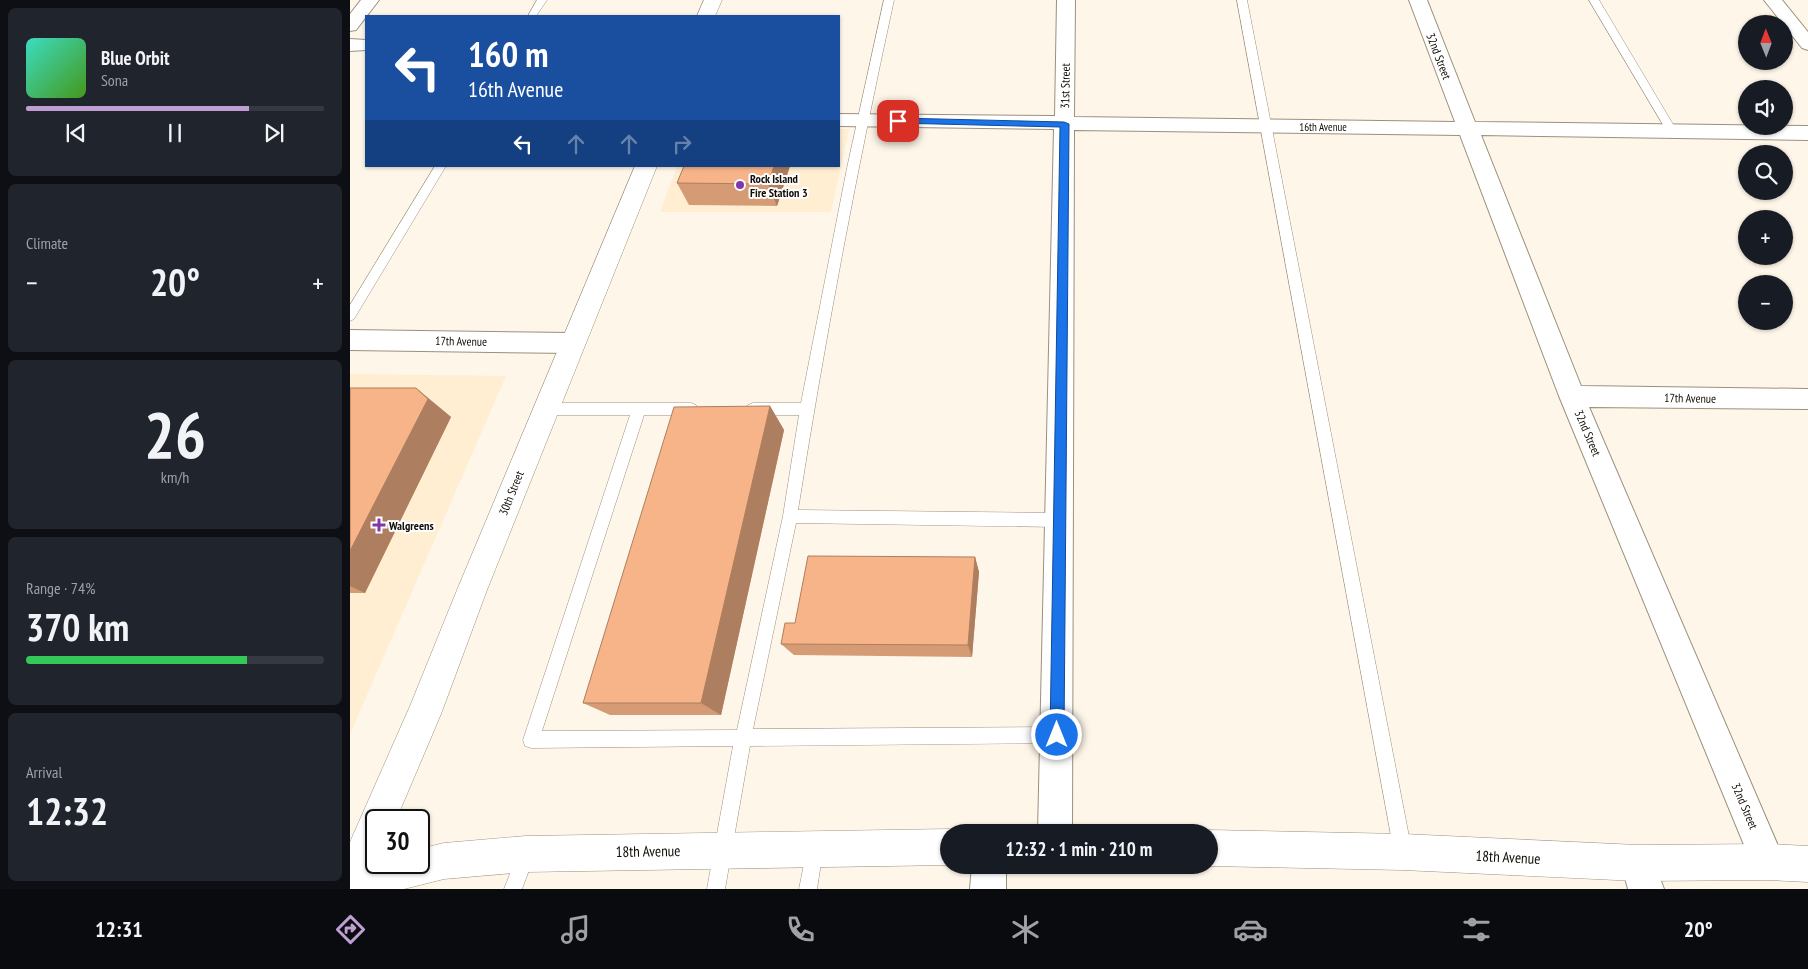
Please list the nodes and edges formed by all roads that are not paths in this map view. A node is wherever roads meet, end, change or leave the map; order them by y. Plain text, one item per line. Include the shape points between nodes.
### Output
1 (370, 0) edge
2 (542, 0) edge
3 (713, 0) edge
4 (889, 0) edge
5 (1066, 0) edge
6 (1242, 0) edge
7 (1418, 0) edge
8 (1594, 0) edge
9 (1773, 0) edge
10 (533, 15) edge
11 (706, 15) edge
12 (350, 26) edge
13 (1808, 44) edge
14 (350, 45) edge
15 (365, 45) edge
16 (840, 120) edge
17 (861, 121) junction
18 (1064, 124) junction
19 (1267, 127) junction
20 (1467, 128) junction
21 (1672, 131) junction
22 (1808, 133) edge
23 (440, 167) edge
24 (646, 167) edge
25 (350, 316) edge
26 (350, 340) edge
27 (573, 343) junction
28 (1572, 396) junction
29 (1808, 399) edge
30 (639, 409) junction
31 (708, 409) edge
32 (738, 409) edge
33 (807, 409) junction
34 (545, 410) junction
35 (790, 516) junction
36 (1059, 520) junction
37 (1057, 735) junction
38 (743, 739) junction
39 (383, 809) edge
40 (1055, 824) edge
41 (940, 847) edge
42 (814, 848) junction
43 (1218, 848) edge
44 (365, 849) edge
45 (725, 849) junction
46 (1403, 852) junction
47 (526, 854) junction
48 (1768, 862) junction
49 (1808, 864) edge
50 (989, 874) edge
51 (1642, 876) edge
52 (350, 884) edge
53 (513, 889) edge
54 (716, 889) edge
55 (808, 889) edge
56 (988, 889) edge

1 - 12 street
2 - 10 lane
3 - 11 street
4 - 17 lane
5 - 18 street, 31st Street
6 - 19 lane
7 - 20 street, 32nd Street
8 - 21 lane
9 - 13 street
14 - 15 street
16 - 17 street, 16th Avenue
17 - 18 street, 16th Avenue
17 - 33 lane
18 - 19 street, 16th Avenue
18 - 36 street, 31st Street
19 - 20 street, 16th Avenue
19 - 46 lane
20 - 21 street, 16th Avenue
20 - 28 street, 32nd Street
21 - 22 street, 16th Avenue
23 - 25 lane
24 - 27 street, 30th Street
26 - 27 street, 17th Avenue
27 - 34 street, 30th Street
28 - 29 street, 17th Avenue
28 - 48 street, 32nd Street
30 - 31 lane
30 - 34 lane
30 - 38 lane via 531,740
32 - 33 lane
33 - 35 lane
34 - 39 street, 30th Street
35 - 36 lane
35 - 38 lane
36 - 37 street, 31st Street
37 - 38 lane
37 - 40 street, 31st Street
38 - 45 lane
41 - 42 street, 18th Avenue
42 - 45 street, 18th Avenue
42 - 55 lane
43 - 46 street, 18th Avenue
44 - 52 street
45 - 47 street, 18th Avenue
45 - 54 lane
46 - 51 street, 18th Avenue
47 - 52 street, 18th Avenue via 444,861
47 - 53 lane
48 - 49 street, 18th Avenue
48 - 51 street, 18th Avenue
50 - 56 street

